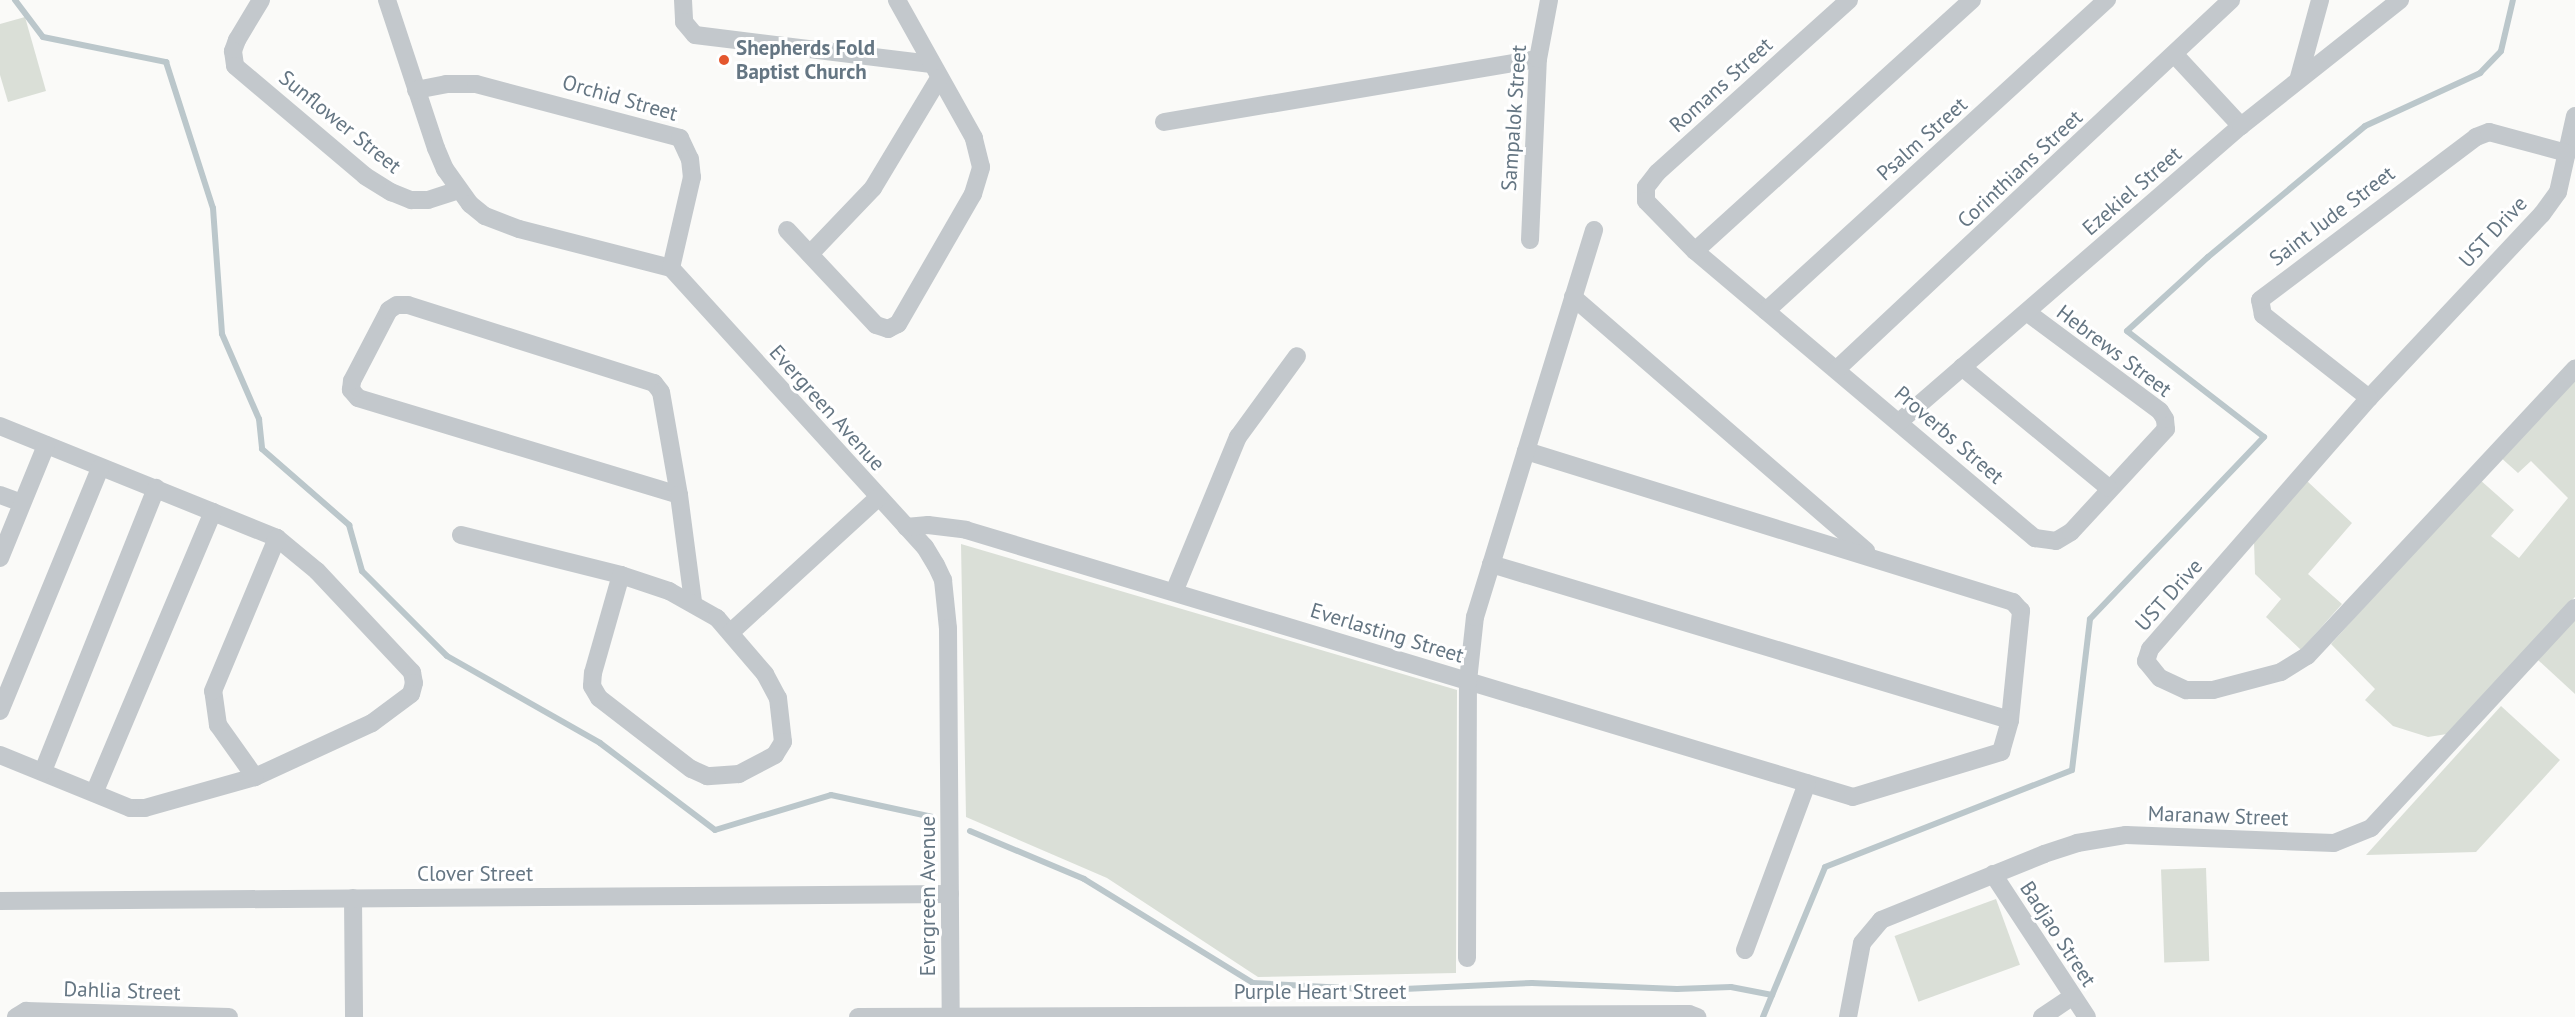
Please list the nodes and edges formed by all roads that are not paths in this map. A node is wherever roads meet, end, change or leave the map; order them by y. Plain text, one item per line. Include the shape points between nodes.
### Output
1 (261, 0) edge
2 (387, 0) edge
3 (682, 0) edge
4 (897, 0) edge
5 (1549, 0) edge
6 (1849, 0) edge
7 (1972, 0) edge
8 (2107, 0) edge
9 (2231, 0) edge
10 (2320, 0) edge
11 (2400, 0) edge
12 (2175, 55) junction
13 (1538, 59) junction
14 (935, 71) junction
15 (2299, 77) junction
16 (416, 90) junction
17 (2575, 116) edge
18 (1164, 122) dead end
19 (2241, 126) junction
20 (2567, 153) junction
21 (458, 190) junction
22 (1653, 212) joint
23 (788, 230) dead end
24 (1594, 230) dead end
25 (1530, 240) dead end
26 (1695, 251) junction
27 (810, 254) junction
28 (671, 268) junction
29 (1573, 297) junction
30 (1767, 311) junction
31 (2028, 313) junction
32 (1297, 356) dead end
33 (1962, 368) junction
34 (1837, 369) junction
35 (2575, 369) edge
36 (2369, 398) junction
37 (1899, 422) junction
38 (0, 426) edge
39 (2166, 429) joint
40 (46, 445) junction
41 (1526, 450) junction
42 (100, 468) junction
43 (156, 488) junction
44 (2109, 488) junction
45 (0, 495) edge
46 (679, 495) junction
47 (879, 497) junction
48 (22, 503) junction
49 (213, 512) junction
50 (906, 527) junction
51 (461, 535) dead end
52 (277, 538) junction
53 (1871, 556) junction
54 (0, 558) edge
55 (1491, 564) junction
56 (621, 575) junction
57 (1174, 592) junction
58 (693, 602) junction
59 (2575, 608) edge
60 (731, 632) junction
61 (1468, 681) junction
62 (0, 711) edge
63 (2010, 720) junction
64 (0, 754) edge
65 (43, 771) junction
66 (255, 777) junction
67 (1807, 783) junction
68 (95, 791) junction
69 (1993, 874) junction
70 (950, 894) junction
71 (353, 898) junction
72 (0, 901) edge
73 (1745, 950) dead end
74 (1467, 958) dead end
75 (2072, 997) junction
76 (1071, 1016) edge
77 (1693, 1016) edge
78 (16, 1017) edge
79 (229, 1017) edge
80 (354, 1017) edge
81 (858, 1017) edge
82 (951, 1017) edge
83 (1848, 1017) edge
84 (2042, 1017) edge
85 (2087, 1017) edge

1 - 21 street, Sunflower Street via 233,51 235,66 365,176 391,192 411,200 428,200
2 - 16 street
3 - 14 street via 684,22 695,35
4 - 14 street
5 - 13 street, Sampalok Street
6 - 22 street, Romans Street via 1657,173 1647,187 1646,201
7 - 26 street
8 - 30 street, Psalm Street
9 - 12 street, Corinthians Street
10 - 15 street
11 - 15 street, Ezekiel Street
12 - 19 street
12 - 34 street, Corinthians Street
13 - 18 street
13 - 25 street, Sampalok Street
14 - 27 street via 873,188
14 - 27 street via 974,138 981,167 973,194 898,324 888,329 876,326
15 - 19 street, Ezekiel Street
16 - 21 street via 436,148
16 - 28 street, Orchid Street via 476,84 680,138 690,159 692,177
17 - 20 street, UST Drive
19 - 31 street, Ezekiel Street
20 - 36 street, UST Drive via 2558,192 2542,214
20 - 36 street, Saint Jude Street via 2489,132 2476,137 2260,300 2263,315
21 - 28 street via 485,216 519,229
22 - 26 street, Proverbs Street
23 - 27 street
24 - 29 street
26 - 30 street, Proverbs Street
28 - 47 street, Evergreen Avenue
29 - 41 street
29 - 53 street
30 - 34 street, Proverbs Street
31 - 33 street, Ezekiel Street
31 - 39 street, Hebrews Street via 2160,411
32 - 57 street via 1238,437
33 - 37 street, Ezekiel Street
33 - 44 street
34 - 37 street, Proverbs Street
35 - 36 street, UST Drive via 2307,656 2281,672 2213,690 2186,690 2160,678 2146,661 2150,649
37 - 44 street, Proverbs Street via 2035,538 2045,542 2056,541 2071,532
38 - 40 street
39 - 44 street, Proverbs Street
40 - 42 street
40 - 48 street
41 - 53 street
41 - 55 street
42 - 43 street
42 - 62 street
43 - 49 street
43 - 65 street
45 - 48 street
46 - 46 street via 662,392 642,378 408,305 397,305 389,310 352,381 351,390 358,398
46 - 58 street
47 - 50 street, Evergreen Avenue
47 - 60 street
48 - 54 street
49 - 52 street
49 - 68 street
50 - 57 street, Everlasting Street via 928,525 966,530
50 - 70 street, Evergreen Avenue via 936,565 947,600
51 - 56 street
52 - 66 street via 213,691 218,725
52 - 66 street via 317,571 412,672 414,683 411,694 372,723
53 - 63 street via 2018,605 2021,611
55 - 61 street via 1475,617
55 - 63 street
56 - 58 street
56 - 60 street via 592,686 607,706 691,769 722,778 763,764 783,742 778,698 765,674
57 - 61 street, Everlasting Street
58 - 60 street
59 - 69 street, Maranaw Street via 2371,828 2355,837 2334,843 2102,837
61 - 67 street, Everlasting Street
61 - 74 street
63 - 67 street, Everlasting Street via 2006,744 1993,756 1853,797
64 - 65 street
65 - 68 street
66 - 68 street via 146,808 130,808
67 - 73 street
69 - 75 street, Badjao Street
69 - 83 street, Maranaw Street via 1893,913 1875,926 1862,942
70 - 71 street, Clover Street
70 - 82 street, Evergreen Avenue
71 - 72 street, Clover Street
71 - 80 street
75 - 84 street
75 - 85 street, Badjao Street
76 - 77 street, Purple Heart Street
76 - 82 street, Purple Heart Street
78 - 79 street, Dahlia Street via 26,1011
81 - 82 street

